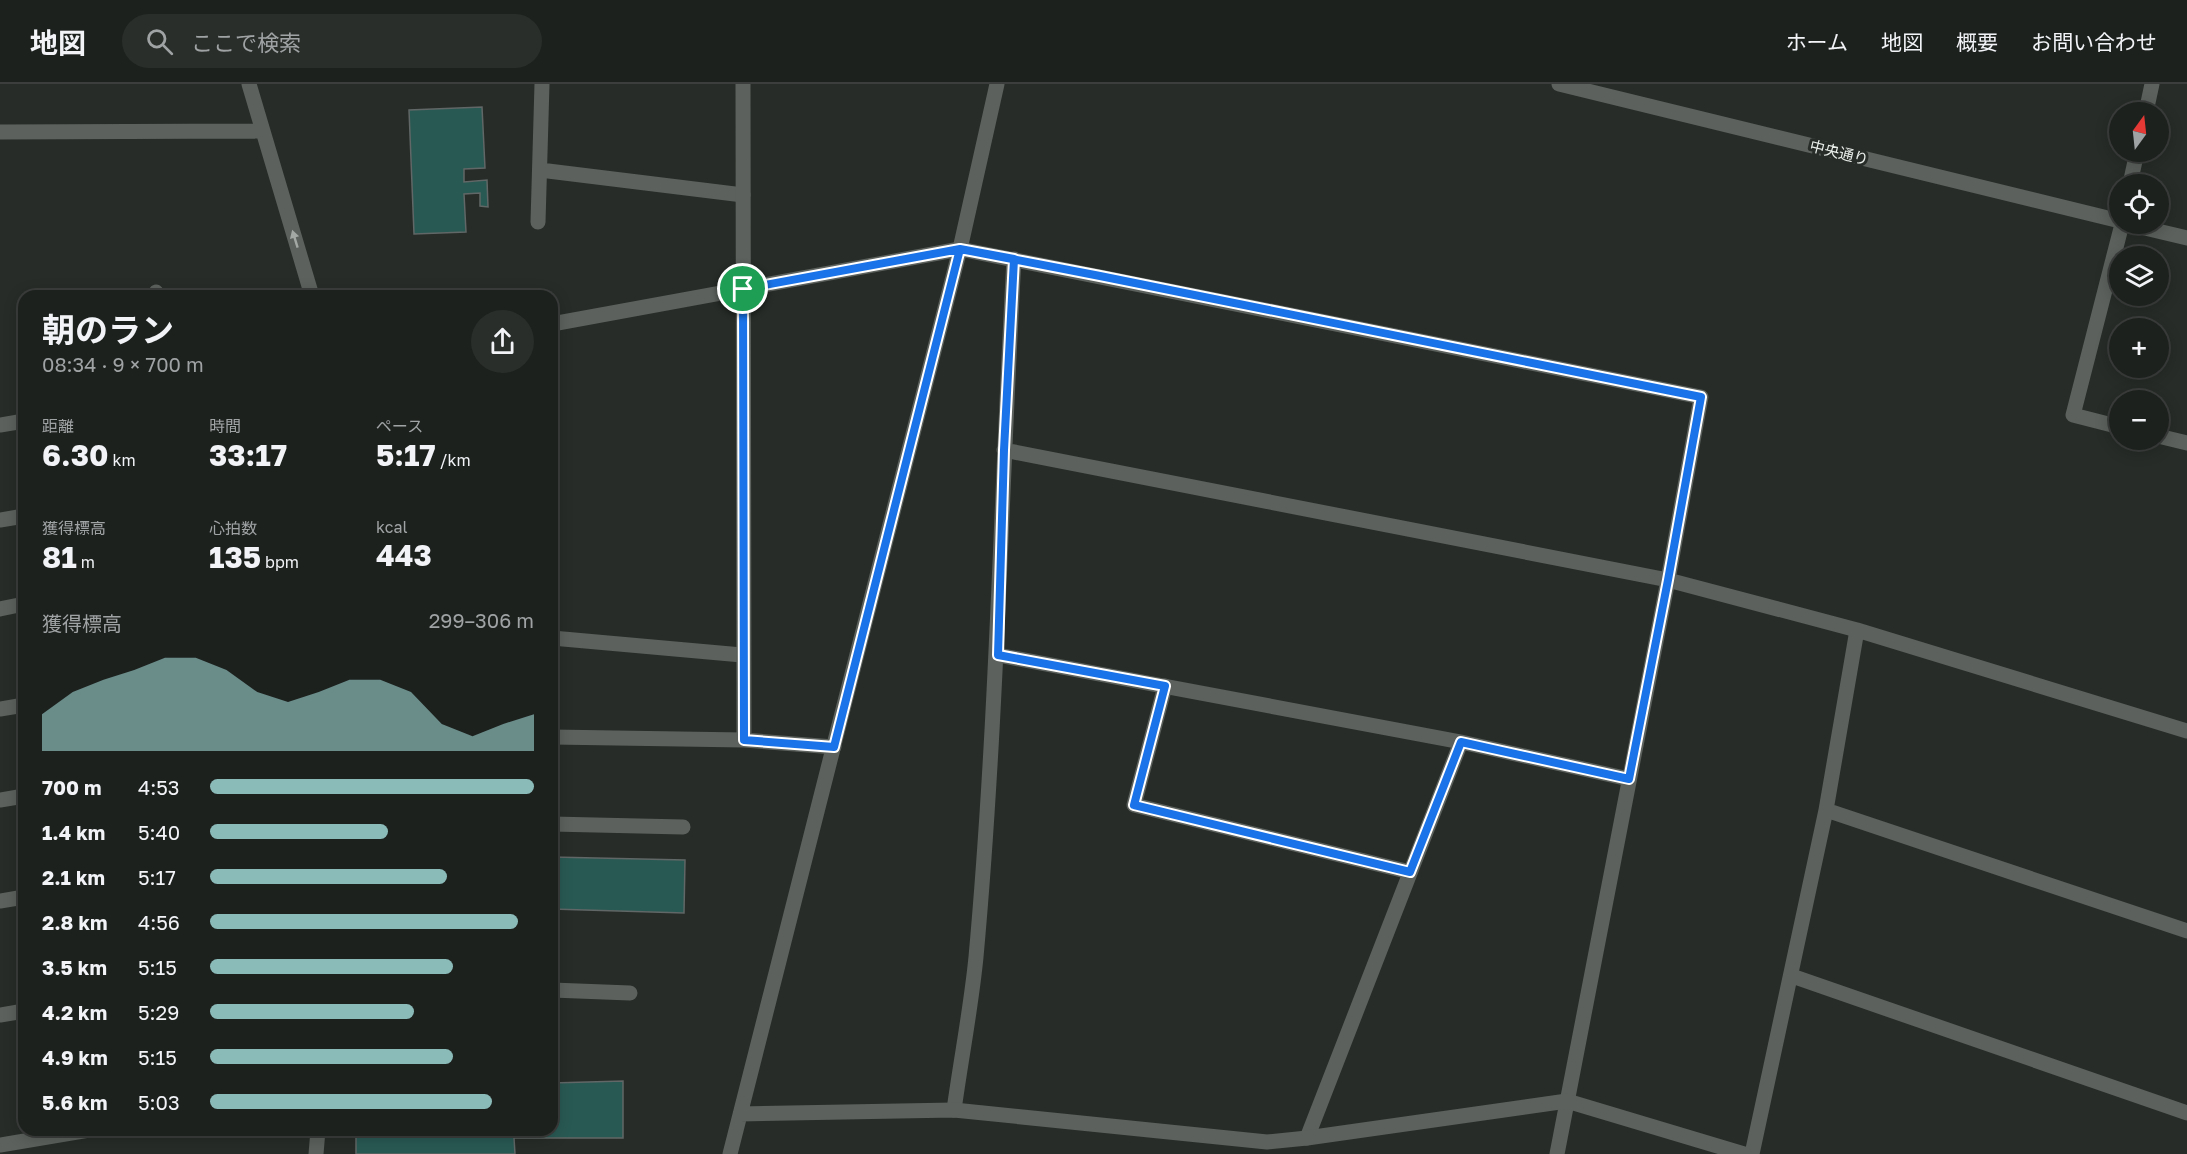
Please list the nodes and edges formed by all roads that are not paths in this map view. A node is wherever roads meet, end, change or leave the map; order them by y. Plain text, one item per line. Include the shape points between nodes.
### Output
1 (249, 84) edge
2 (542, 84) edge
3 (743, 84) edge
4 (997, 84) edge
5 (1559, 84) edge
6 (2152, 84) edge
7 (2148, 102) edge
8 (263, 131) junction
9 (0, 132) edge
10 (540, 170) junction
11 (743, 195) junction
12 (2109, 219) edge
13 (538, 222) dead end
14 (2118, 234) edge
15 (2169, 234) edge
16 (2187, 238) edge
17 (960, 249) junction
18 (1014, 259) junction
19 (743, 289) junction
20 (310, 290) edge
21 (558, 323) edge
22 (18, 422) edge
23 (2109, 424) edge
24 (0, 425) edge
25 (2169, 439) edge
26 (2187, 443) edge
27 (1004, 450) junction
28 (18, 517) edge
29 (0, 520) edge
30 (1668, 580) junction
31 (18, 605) edge
32 (0, 609) edge
33 (1857, 630) junction
34 (558, 639) edge
35 (742, 654) junction
36 (998, 655) junction
37 (1165, 686) junction
38 (18, 706) edge
39 (0, 709) edge
40 (2187, 731) edge
41 (558, 737) edge
42 (744, 740) junction
43 (1461, 742) junction
44 (834, 747) junction
45 (1629, 779) junction
46 (18, 796) edge
47 (0, 800) edge
48 (1826, 810) junction
49 (558, 824) edge
50 (683, 827) dead end
51 (1410, 872) junction
52 (18, 898) edge
53 (0, 902) edge
54 (2187, 931) edge
55 (1792, 976) junction
56 (558, 990) edge
57 (630, 993) dead end
58 (18, 1012) edge
59 (0, 1015) edge
60 (1567, 1101) junction
61 (954, 1110) junction
62 (2187, 1113) edge
63 (740, 1114) junction
64 (53, 1136) edge
65 (318, 1136) edge
66 (1307, 1138) junction
67 (0, 1145) edge
68 (316, 1154) edge
69 (730, 1154) edge
70 (1557, 1154) edge
71 (1744, 1154) edge
72 (1752, 1154) edge

1 - 8 street
2 - 10 street
3 - 11 street
4 - 17 street
5 - 12 street, 中央通り
6 - 7 street
8 - 9 street
20 -> 8 street
10 - 11 street
10 - 13 street
11 - 19 street
14 - 23 street via 2073,416
15 - 16 street
17 - 18 street
17 - 19 street
17 - 44 street
18 - 27 street
18 - 30 street via 1701,397
19 - 21 street
19 - 35 street
22 - 24 street
25 - 26 street
27 - 30 street
27 - 36 street
28 - 29 street
30 - 33 street
30 - 45 street
31 - 32 street
33 - 40 street
33 - 48 street
34 - 35 street
35 - 42 street
36 - 37 street
36 - 61 street via 976,960
37 - 43 street
37 - 51 street via 1134,805
38 - 39 street
41 - 42 street
42 - 44 street
43 - 45 street
43 - 51 street
44 - 63 street
45 - 60 street
46 - 47 street
48 - 54 street
48 - 55 street
49 - 50 street
51 - 66 street
52 - 53 street
55 - 62 street
55 - 72 street
56 - 57 street
58 - 59 street
60 - 66 street
60 - 70 street
60 - 71 street
61 - 63 street
61 - 66 street via 1268,1142
63 - 69 street
64 - 67 street
65 - 68 street

